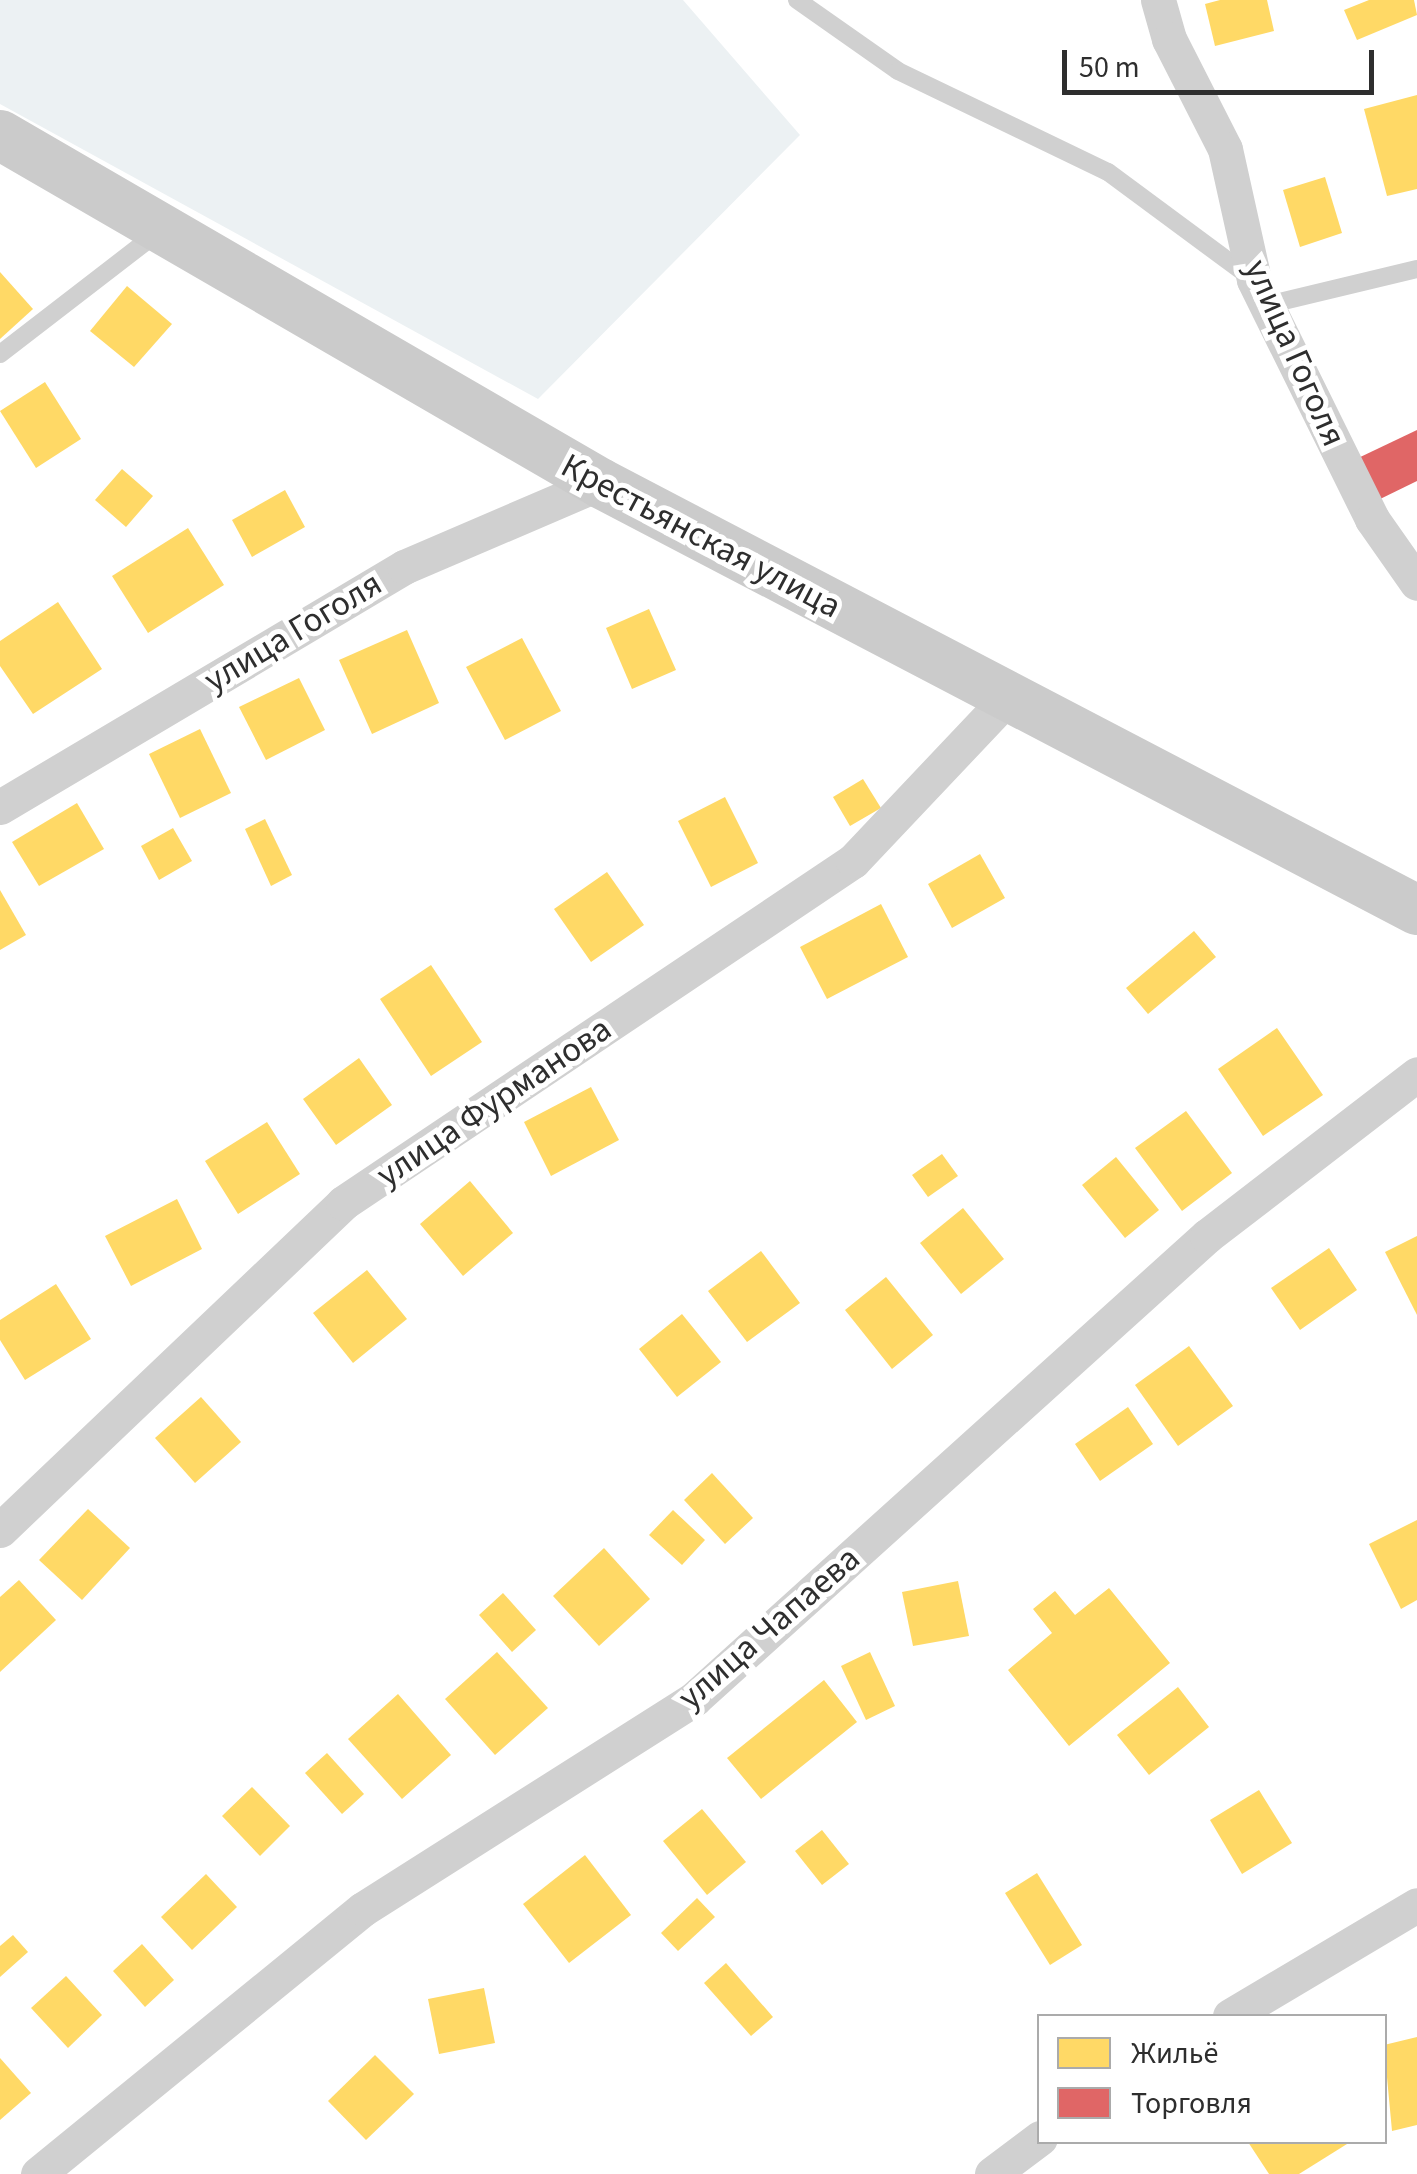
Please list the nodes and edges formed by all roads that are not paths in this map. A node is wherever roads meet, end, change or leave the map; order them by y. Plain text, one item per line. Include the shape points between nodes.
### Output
1 (797, 0) edge
2 (1158, 0) edge
3 (0, 135) edge
4 (164, 227) junction
5 (1417, 268) edge
6 (1260, 292) junction
7 (0, 354) edge
8 (600, 483) junction
9 (1417, 583) edge
10 (1006, 699) junction
11 (0, 807) edge
12 (1417, 910) edge
13 (1417, 1074) edge
14 (0, 1530) edge
15 (1417, 1904) edge
16 (1233, 2014) edge
17 (1037, 2140) edge
18 (38, 2174) edge
19 (992, 2174) edge

1 - 6 lane via 898,71 1108,172
2 - 6 street, улица Гоголя via 1169,40 1225,149
3 - 4 main road, Крестьянская улица
4 - 7 lane
4 - 8 main road, Крестьянская улица
5 - 6 lane
6 - 9 street, улица Гоголя via 1372,519
8 - 10 main road, Крестьянская улица
8 - 11 street, улица Гоголя via 404,567
10 - 12 main road, Крестьянская улица
10 - 14 street, улица Фурманова via 852,861 343,1203
13 - 18 street, улица Чапаева via 1207,1236 695,1698 363,1909
15 - 16 street
17 - 19 street

